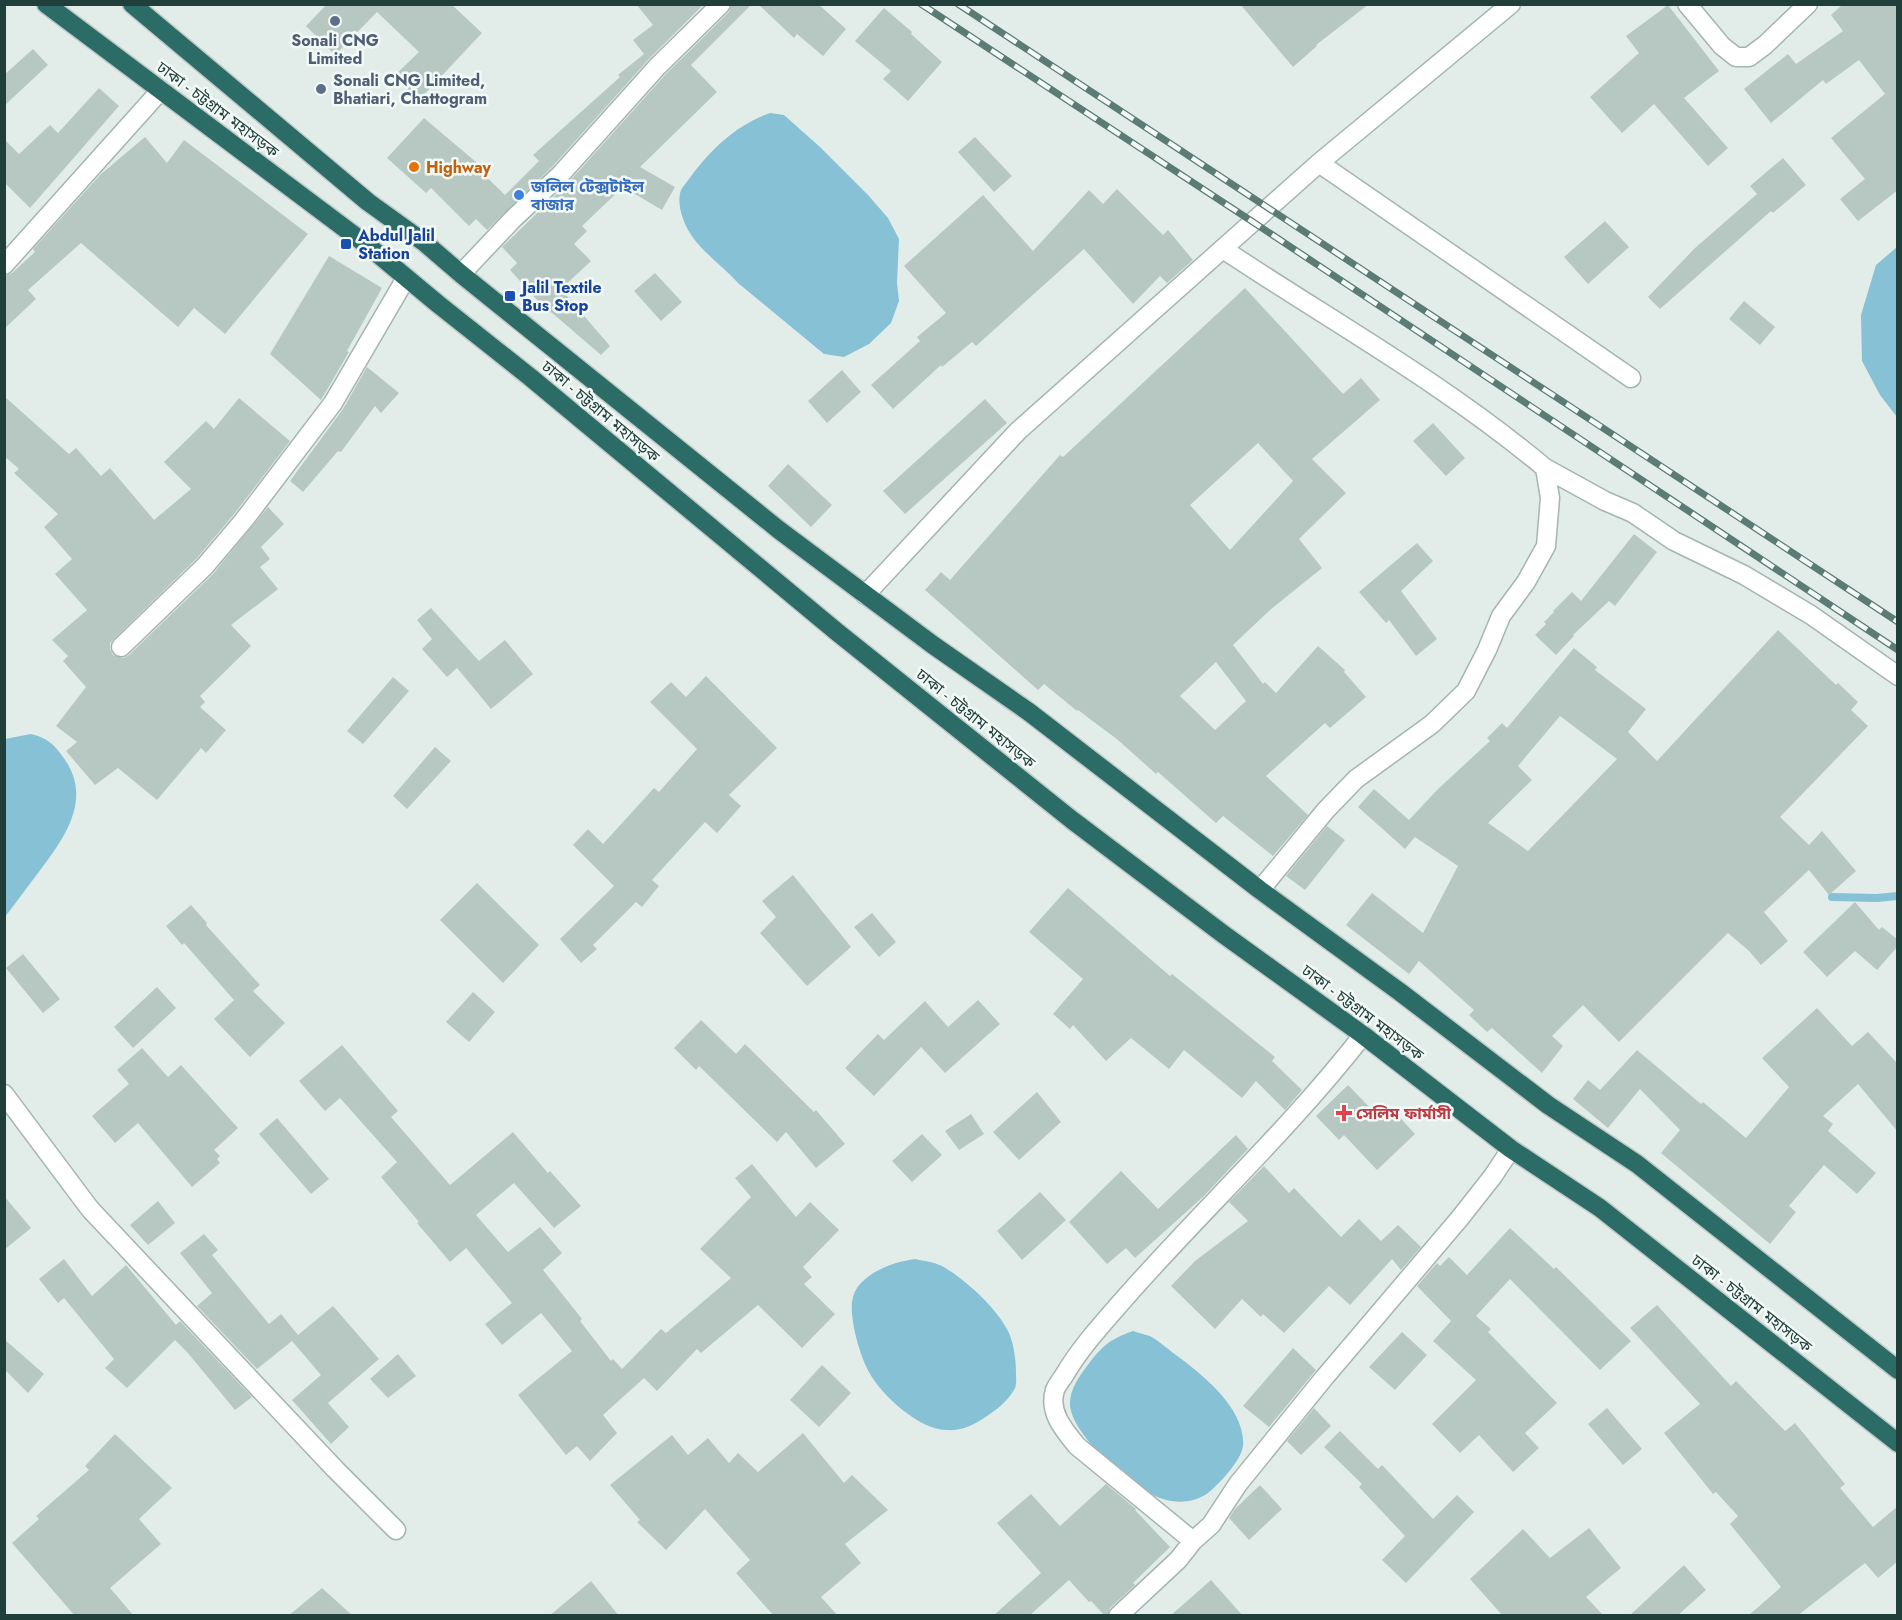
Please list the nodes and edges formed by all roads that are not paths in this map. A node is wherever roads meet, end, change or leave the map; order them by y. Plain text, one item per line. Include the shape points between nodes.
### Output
1 (46, 4) edge
2 (132, 4) edge
3 (721, 4) edge
4 (1511, 4) edge
5 (1688, 4) edge
6 (1808, 4) edge
7 (161, 90) junction
8 (1319, 163) junction
9 (1223, 249) junction
10 (4, 265) edge
11 (461, 274) junction
12 (406, 278) junction
13 (1631, 378) dead end
14 (1545, 468) junction
15 (865, 595) junction
16 (121, 646) dead end
17 (1898, 676) edge
18 (1260, 890) junction
19 (1363, 1035) junction
20 (4, 1094) edge
21 (1511, 1149) junction
22 (1898, 1370) edge
23 (1898, 1443) edge
24 (396, 1530) dead end
25 (1193, 1541) junction
26 (1118, 1616) edge

1 - 7 highway, ঢাকা - চট্টগ্রাম মহাসড়ক
2 - 11 highway, ঢাকা - চট্টগ্রাম মহাসড়ক via 368,202
3 - 11 street
4 - 8 street
5 - 6 street via 1722,46 1736,57 1749,57
7 - 10 street
7 - 12 highway, ঢাকা - চট্টগ্রাম মহাসড়ক
8 - 9 street
8 - 13 street
9 - 14 street via 1437,385
9 - 15 street via 1018,431
11 - 15 highway, ঢাকা - চট্টগ্রাম মহাসড়ক via 725,488
12 - 16 street via 333,403 244,520 205,566
12 - 19 highway, ঢাকা - চট্টগ্রাম মহাসড়ক via 1046,799
14 - 17 street via 1633,513 1674,541 1744,575 1811,615
14 - 18 street via 1550,498 1546,546 1501,616 1466,691 1432,724 1356,779
15 - 18 highway, ঢাকা - চট্টগ্রাম মহাসড়ক via 1029,712
18 - 22 highway, ঢাকা - চট্টগ্রাম মহাসড়ক via 1548,1105 1637,1164
19 - 21 highway, ঢাকা - চট্টগ্রাম মহাসড়ক
19 - 25 street via 1333,1074 1117,1307 1075,1357 1055,1390 1054,1411 1077,1446
20 - 24 street via 90,1209
21 - 23 highway, ঢাকা - চট্টগ্রাম মহাসড়ক via 1600,1208
21 - 25 street via 1460,1218 1324,1378 1211,1524
25 - 26 street

